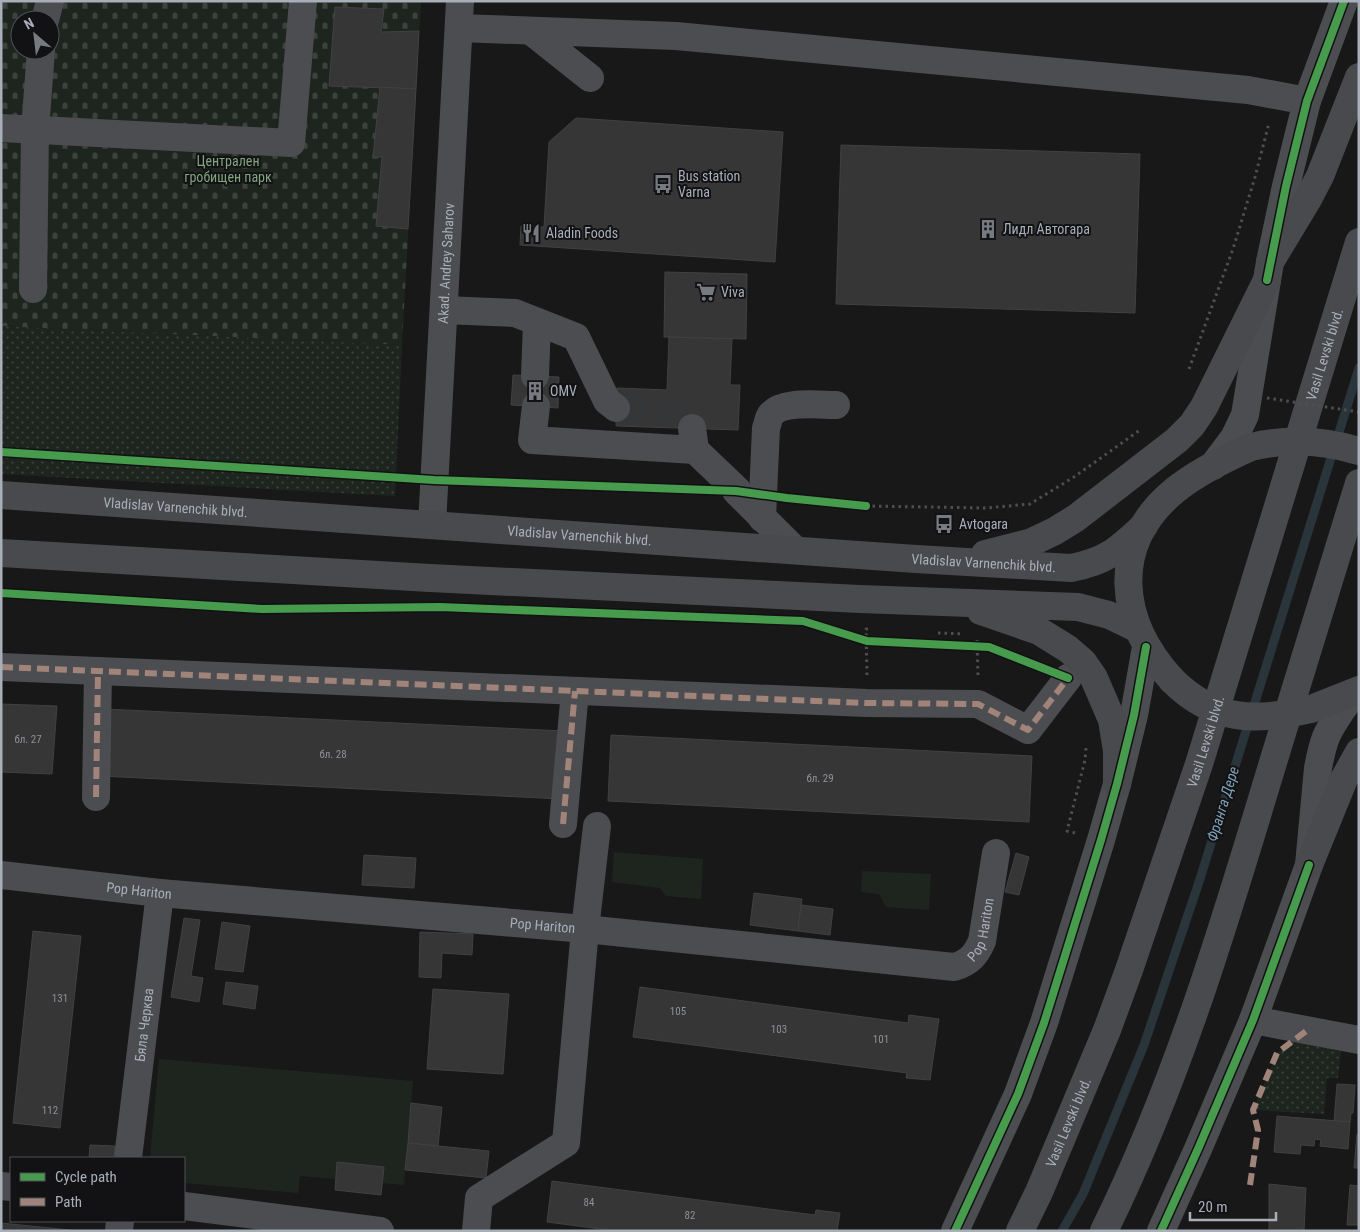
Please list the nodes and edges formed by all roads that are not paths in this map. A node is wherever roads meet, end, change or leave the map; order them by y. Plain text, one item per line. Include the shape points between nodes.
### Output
1 (302, 1) edge
2 (1344, 1) edge
3 (460, 14) edge
4 (531, 31) junction
5 (40, 60) edge
6 (1359, 77) edge
7 (590, 78) dead end
8 (1307, 102) junction
9 (1, 128) edge
10 (35, 130) junction
11 (1359, 242) edge
12 (1269, 271) junction
13 (33, 289) dead end
14 (444, 310) junction
15 (537, 322) junction
16 (535, 376) dead end
17 (836, 405) dead end
18 (536, 406) dead end
19 (616, 408) dead end
20 (1359, 451) edge
21 (1213, 466) junction
22 (1359, 483) edge
23 (1, 495) edge
24 (762, 518) junction
25 (432, 525) junction
26 (1144, 526) junction
27 (796, 550) junction
28 (1, 553) edge
29 (952, 561) junction
30 (954, 602) junction
31 (1142, 638) junction
32 (1, 667) edge
33 (98, 671) junction
34 (1068, 678) dead end
35 (575, 691) junction
36 (1356, 692) edge
37 (1359, 752) edge
38 (1117, 784) junction
39 (96, 797) dead end
40 (563, 824) dead end
41 (597, 826) dead end
42 (996, 853) dead end
43 (1310, 865) junction
44 (1, 875) edge
45 (160, 892) junction
46 (585, 929) junction
47 (1253, 1020) junction
48 (1359, 1040) edge
49 (128, 1157) edge
50 (185, 1206) edge
51 (380, 1231) edge
52 (476, 1231) edge
53 (955, 1231) edge
54 (1020, 1231) edge
55 (1104, 1231) edge
56 (1161, 1231) edge

1 - 10 street via 291,143
2 - 8 street
3 - 4 street
3 - 14 street, Akad. Andrey Saharov
4 - 7 street
4 - 8 street via 676,36 1248,90
5 - 10 street
6 - 12 main road via 1320,176
8 - 12 street
9 - 10 street
10 - 13 street
11 - 54 main road, Vasil Levski blvd. via 1199,764 1129,970 1107,1030
12 - 21 street via 1245,415 1234,438
12 - 29 main road via 1213,390 1192,425 1177,440 1055,531 1012,548
14 - 15 street via 515,313
14 - 25 street, Akad. Andrey Saharov
15 - 16 street
15 - 19 street via 576,337 607,401
17 - 24 street via 780,407 770,416 766,428
18 - 24 street via 532,440 693,439
20 - 21 main road, bridge via 1325,442 1286,441 1251,447
21 - 26 main road via 1174,491
22 - 55 main road via 1203,984 1159,1109
23 - 25 main road, Vladislav Varnenchik blvd.
24 - 27 street
25 - 27 main road, Vladislav Varnenchik blvd.
26 - 29 main road, Vladislav Varnenchik blvd. via 1118,550 1088,565 1071,568
26 - 31 main road via 1134,545 1128,576 1131,606
27 - 29 main road, Vladislav Varnenchik blvd.
28 - 30 main road via 860,600
30 - 31 main road via 1091,609 1109,615
30 - 38 main road via 1039,631 1083,662 1094,678 1112,720 1117,751
31 - 36 main road, bridge via 1157,663 1195,701 1226,713 1244,716 1293,713
31 - 38 street via 1134,715
32 - 33 street
33 - 35 street
33 - 39 street
34 - 35 street via 1028,730 978,704 867,703
35 - 40 street
36 - 43 street via 1325,738 1318,768
37 - 43 main road via 1344,779
38 - 53 street via 1044,1023 1018,1094
41 - 46 street
42 - 46 street, Pop Hariton via 982,941 972,958 954,966
43 - 47 street
44 - 45 street, Pop Hariton
45 - 46 street, Pop Hariton
45 - 49 street, Бяла Черква
46 - 52 street via 566,1143 480,1198
47 - 48 street
47 - 56 street
50 - 51 street

